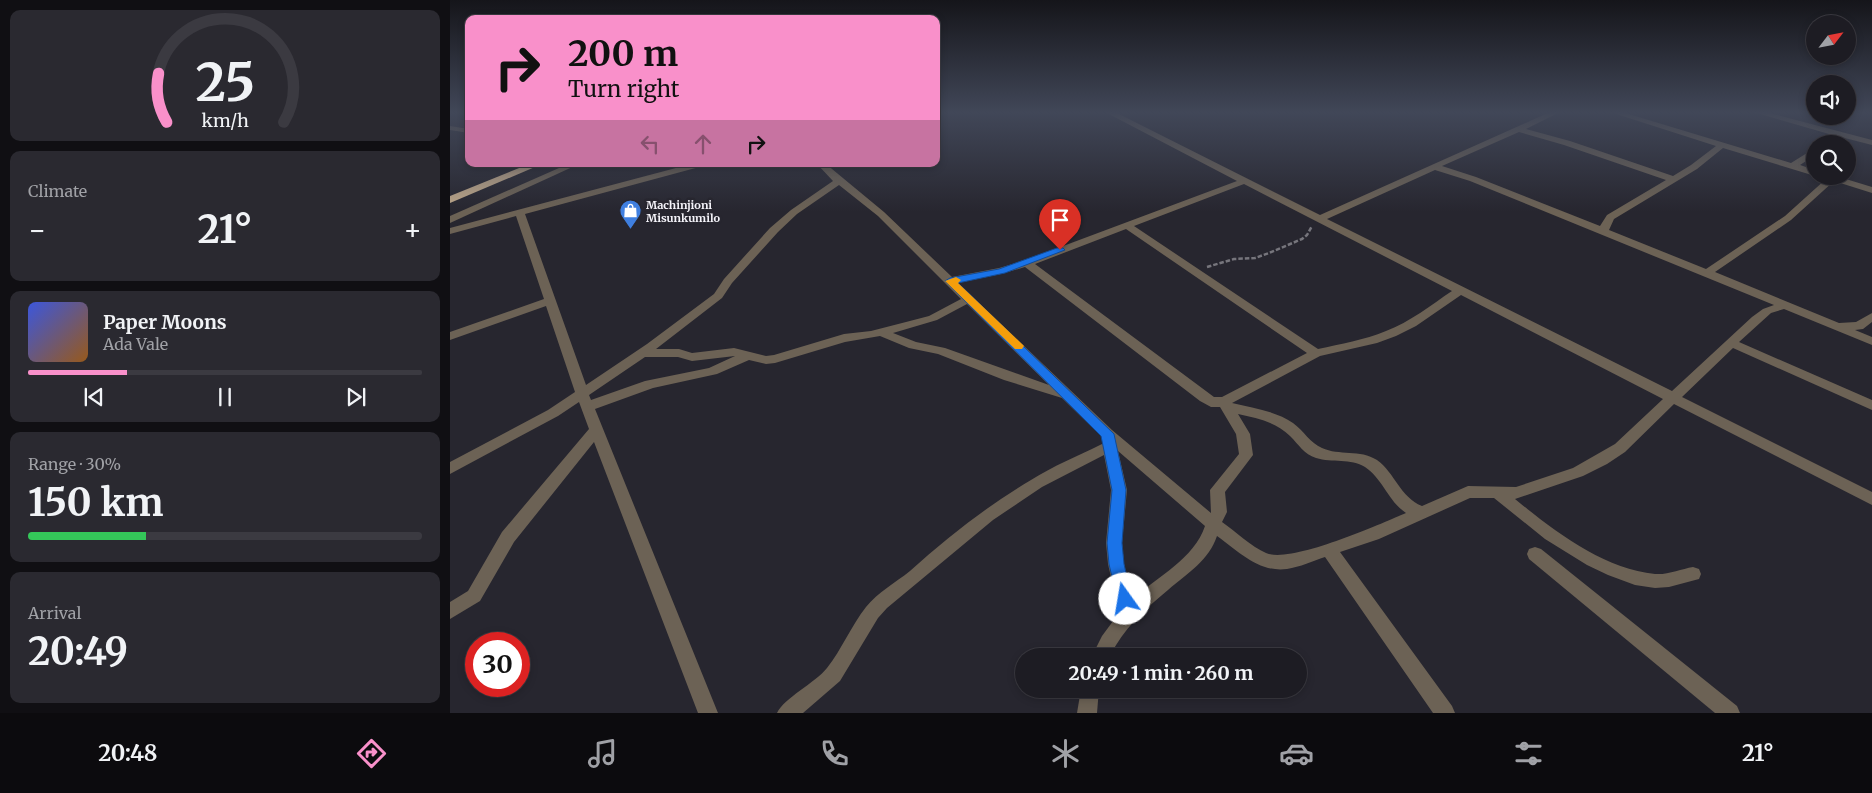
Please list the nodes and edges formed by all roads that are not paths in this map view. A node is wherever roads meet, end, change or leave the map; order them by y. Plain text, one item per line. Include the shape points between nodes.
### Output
1 (1173, 145) edge
2 (1482, 145) edge
3 (1574, 145) edge
4 (1722, 145) edge
5 (1727, 145) edge
6 (1806, 157) edge
7 (1794, 166) junction
8 (530, 167) edge
9 (568, 167) edge
10 (689, 167) edge
11 (823, 167) edge
12 (1435, 167) junction
13 (1806, 170) edge
14 (1673, 180) junction
15 (839, 181) junction
16 (1244, 182) junction
17 (1821, 185) edge
18 (1855, 185) edge
19 (1872, 190) edge
20 (450, 200) edge
21 (519, 212) junction
22 (1319, 217) junction
23 (450, 220) edge
24 (1126, 225) junction
25 (450, 231) edge
26 (1604, 232) junction
27 (1027, 263) junction
28 (1707, 273) junction
29 (950, 281) junction
30 (1460, 290) junction
31 (1761, 295) junction
32 (969, 299) junction
33 (549, 301) junction
34 (1785, 305) junction
35 (1767, 311) junction
36 (1872, 317) edge
37 (1833, 325) junction
38 (1860, 326) junction
39 (882, 333) junction
40 (450, 336) edge
41 (1871, 340) edge
42 (1730, 342) junction
43 (642, 353) junction
44 (1316, 353) junction
45 (750, 355) junction
46 (1068, 396) junction
47 (1671, 397) junction
48 (584, 400) junction
49 (1225, 405) junction
50 (1872, 405) edge
51 (596, 430) junction
52 (1109, 440) junction
53 (450, 469) edge
54 (1497, 492) junction
55 (1872, 499) edge
56 (1421, 512) junction
57 (1213, 524) junction
58 (1329, 549) junction
59 (1535, 554) dead end
60 (1693, 574) dead end
61 (450, 611) edge
62 (1129, 616) junction
63 (1105, 648) edge
64 (1089, 698) edge
65 (708, 713) edge
66 (787, 713) edge
67 (1087, 713) edge
68 (1446, 713) edge
69 (1730, 713) edge

1 - 16 street
2 - 12 street
3 - 14 street
4 - 14 street
5 - 7 street
6 - 7 street
7 - 13 street
8 - 20 highway
9 - 23 street
10 - 21 street
11 - 15 street
12 - 22 street
12 - 26 street
14 - 26 street via 1610,217
15 - 29 street via 881,214
15 - 43 street via 781,224 718,296
16 - 22 street
16 - 24 street
17 - 28 street via 1788,218
18 - 19 street
21 - 25 street
21 - 33 street
22 - 30 street
24 - 27 street
24 - 44 street
26 - 28 street
27 - 29 street
27 - 49 street via 1205,398
28 - 31 street
29 - 32 street
30 - 44 street via 1419,319 1392,333
30 - 47 street
31 - 34 street
31 - 35 street
32 - 39 street via 933,318
32 - 46 street
33 - 40 street
33 - 48 street
34 - 35 street
34 - 37 street
35 - 42 street
36 - 38 street
37 - 38 street
37 - 41 street
38 - 41 street
39 - 45 street via 844,338 775,359
39 - 46 street
42 - 47 street
42 - 50 street
43 - 45 street via 679,353 692,357 725,352
43 - 48 street
44 - 49 street
45 - 48 street via 712,371
46 - 52 street
47 - 54 street via 1620,448 1602,460 1530,490
47 - 55 street
48 - 51 street
48 - 53 street via 553,413
49 - 56 street via 1279,422 1295,432 1313,451 1323,455 1348,455 1362,459 1384,474 1404,505
49 - 57 street via 1243,434 1246,455 1216,494 1220,511
51 - 61 street via 508,537 474,596
51 - 65 street
52 - 57 street
52 - 62 street via 1119,490 1114,543 1116,564
52 - 66 street via 987,516 880,603 833,674
54 - 56 street via 1468,492
54 - 60 street via 1530,521 1597,562 1631,577 1657,581
56 - 58 street via 1373,534
57 - 58 street via 1261,559 1273,562 1288,562
57 - 62 street via 1204,549
58 - 68 street
59 - 69 street
62 - 63 street via 1113,633
64 - 67 street

